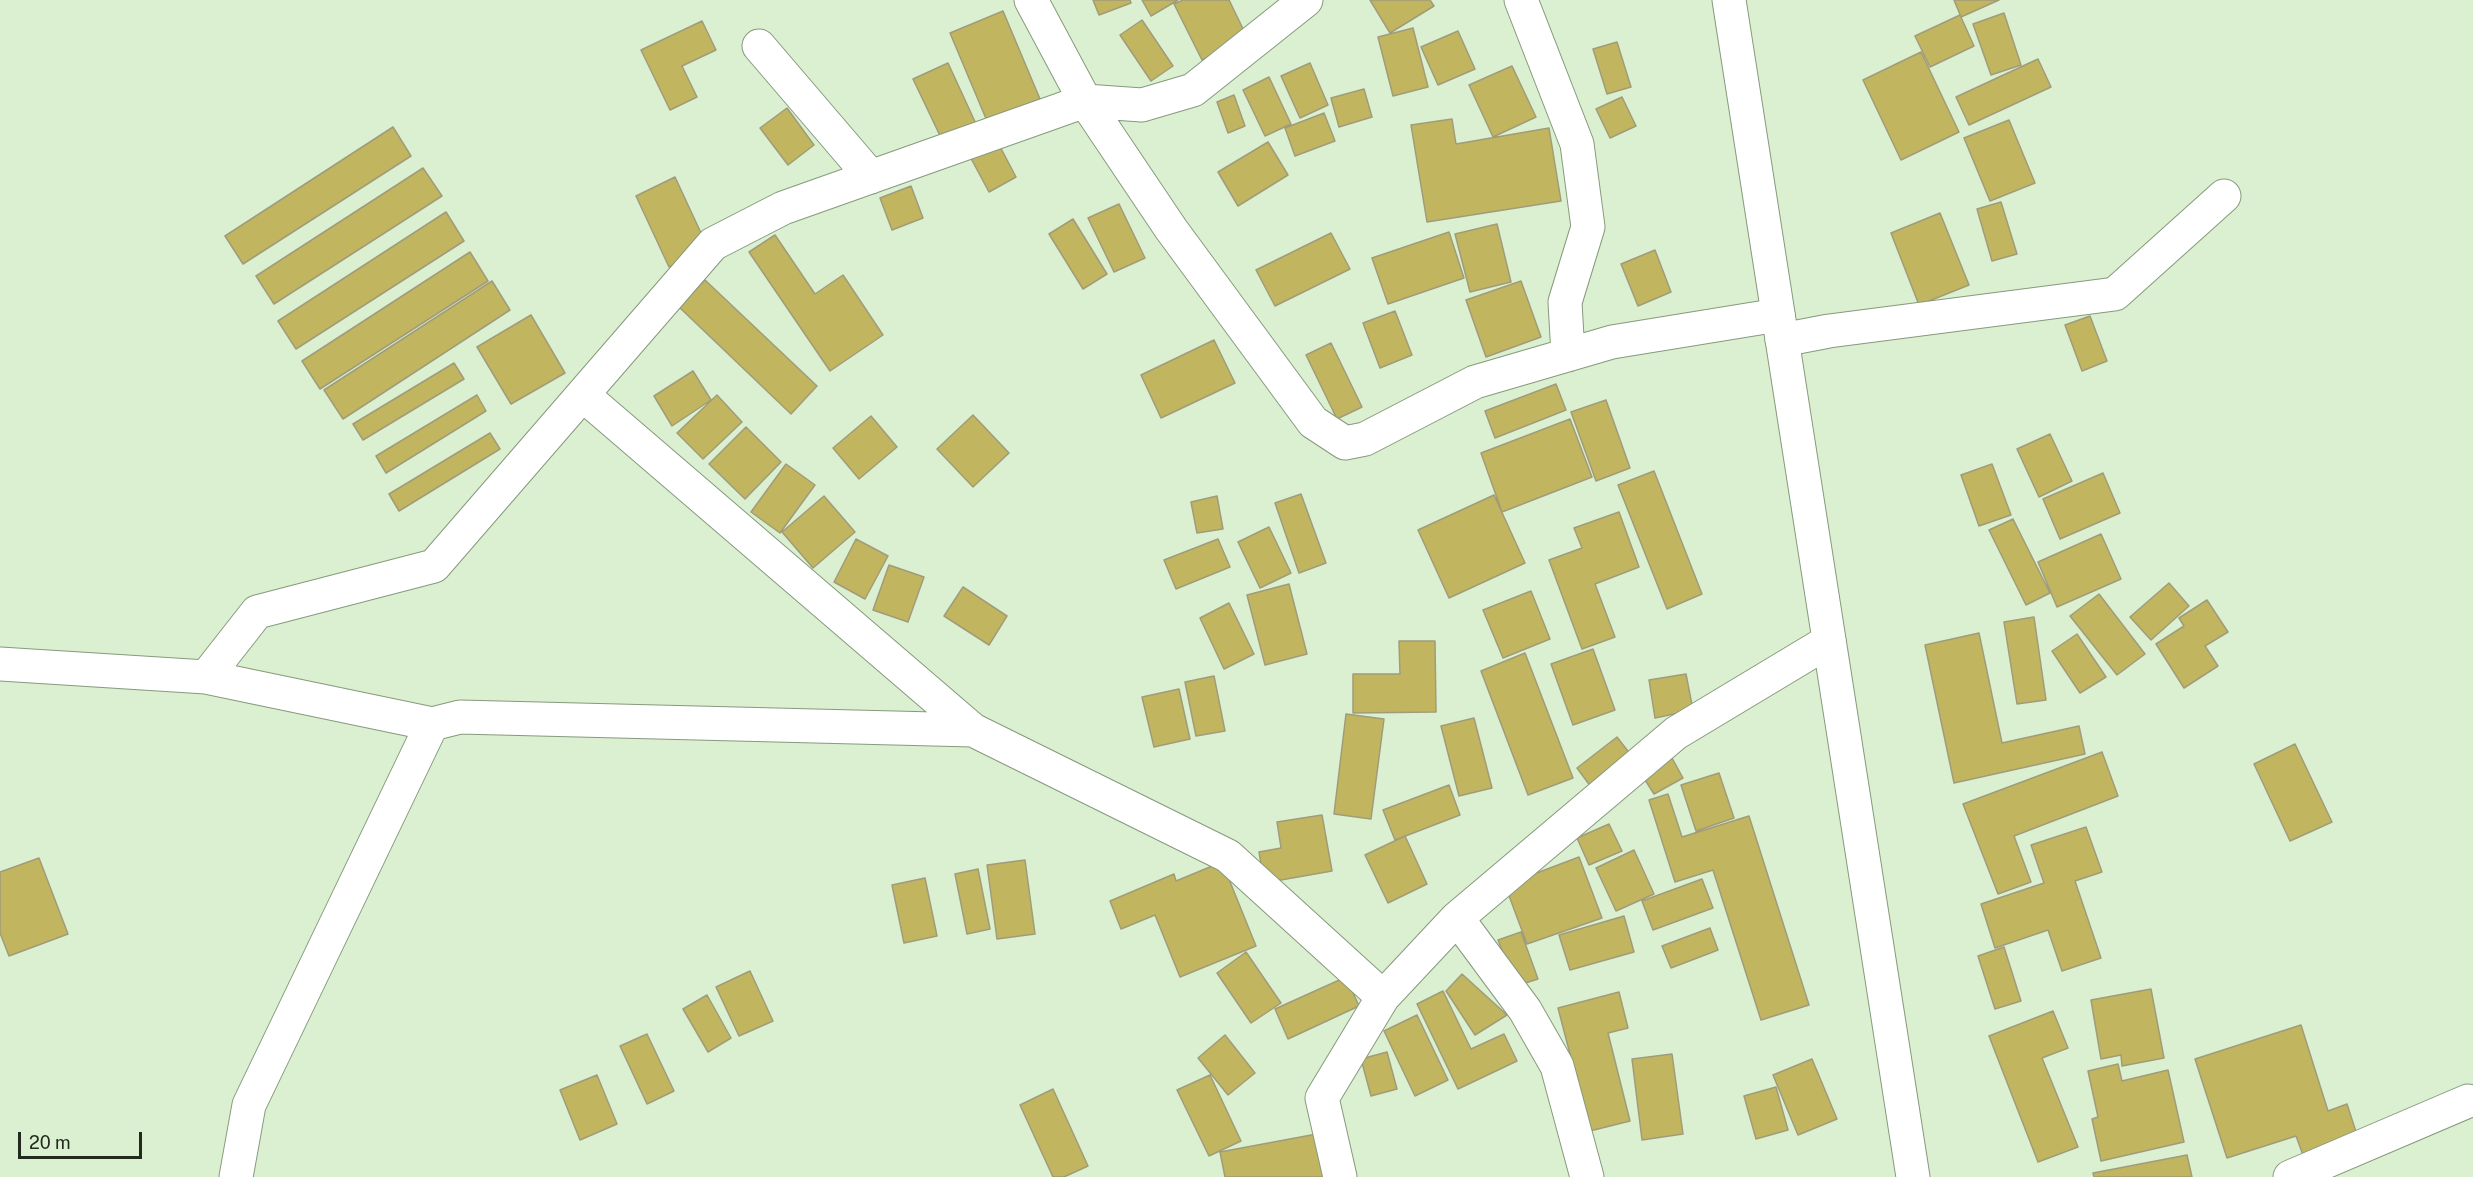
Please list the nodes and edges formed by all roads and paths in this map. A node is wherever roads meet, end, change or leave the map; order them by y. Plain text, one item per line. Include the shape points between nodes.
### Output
1 (1031, 0) edge
2 (1305, 0) edge
3 (1521, 0) edge
4 (1729, 0) edge
5 (759, 46) dead end
6 (1085, 102) junction
7 (871, 177) junction
8 (2224, 196) dead end
9 (1780, 327) junction
10 (1568, 354) junction
11 (583, 395) junction
12 (1829, 641) junction
13 (0, 664) edge
14 (206, 677) junction
15 (432, 724) junction
16 (973, 730) junction
17 (1457, 918) junction
18 (1383, 997) junction
19 (2468, 1101) dead end
20 (236, 1177) edge
21 (1340, 1177) edge
22 (1587, 1177) edge
23 (1913, 1177) edge
24 (2290, 1177) edge

1 - 6 street
2 - 6 street via 1193,90 1142,105
3 - 10 street via 1577,144 1585,203 1588,227 1565,302
4 - 9 street
5 - 7 street
6 - 7 street
6 - 10 street via 1171,229 1313,422 1345,443 1365,439 1475,382
7 - 11 street via 783,208 713,244
8 - 9 street via 2115,294 1829,331
9 - 10 street via 1612,342
9 - 12 street
11 - 14 street via 434,566 257,612
11 - 16 street
12 - 17 street via 1676,733
12 - 23 street
13 - 14 street
14 - 15 street
15 - 16 street via 460,717
15 - 20 street via 249,1105
16 - 18 street via 1228,856
17 - 18 street
17 - 22 street via 1526,1010 1557,1066
18 - 21 street via 1322,1098
19 - 24 street

